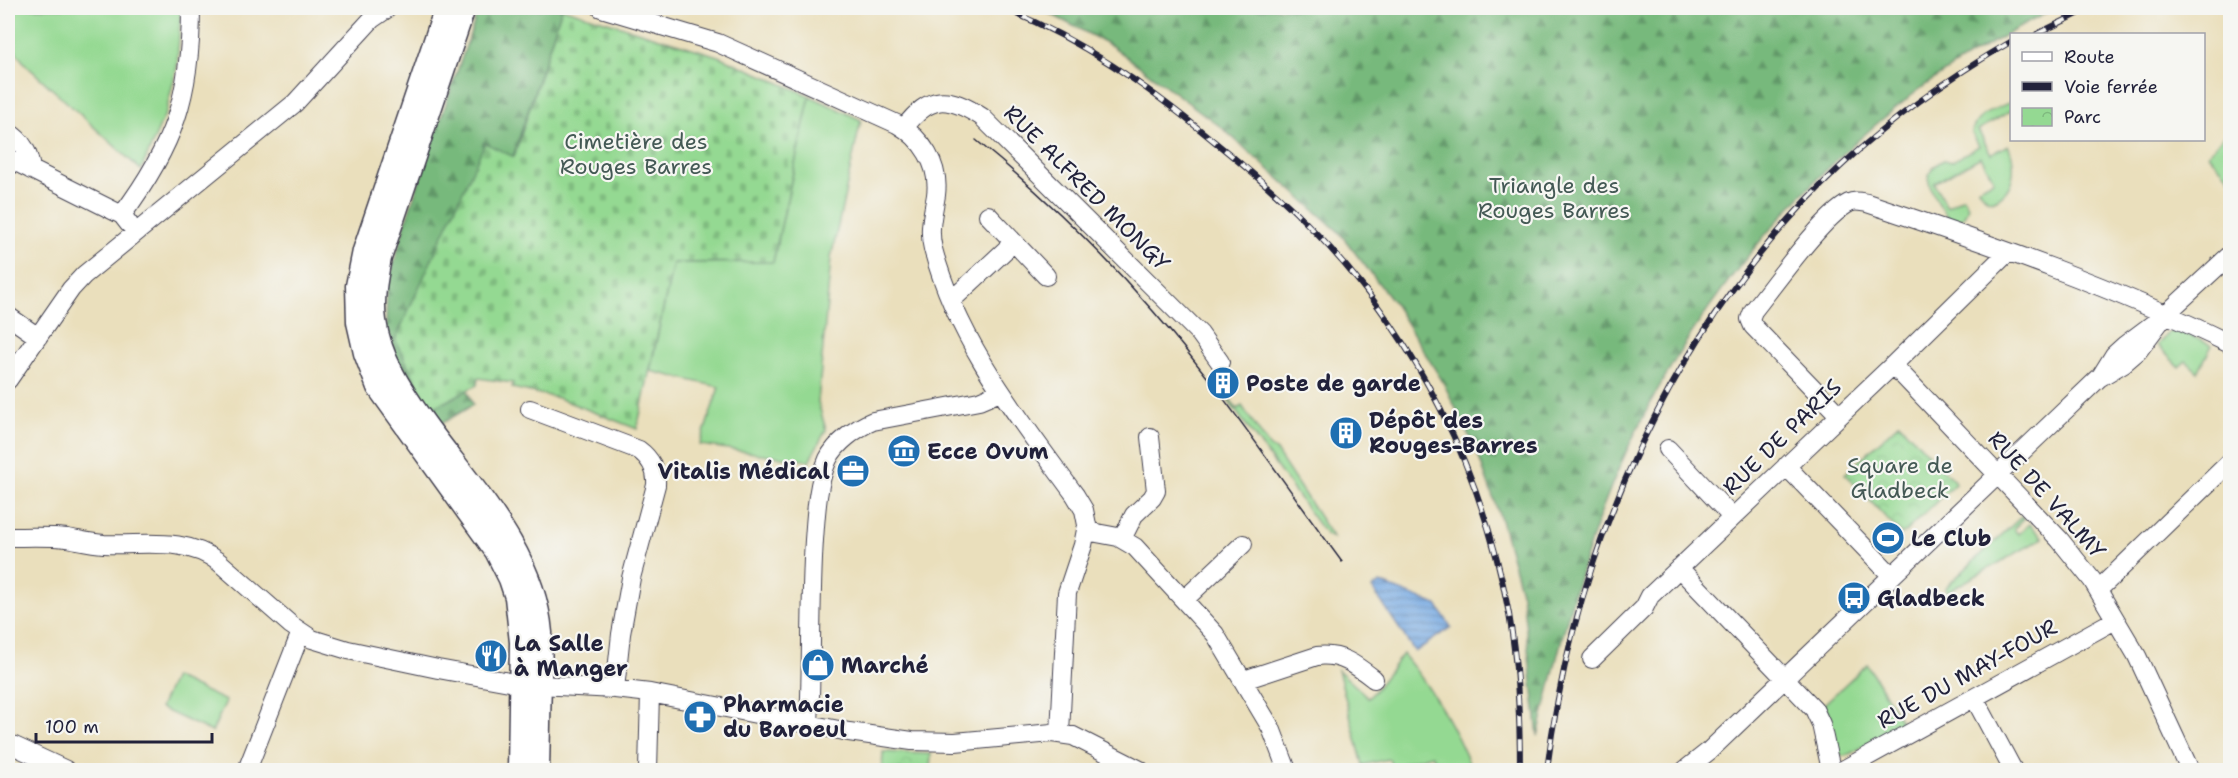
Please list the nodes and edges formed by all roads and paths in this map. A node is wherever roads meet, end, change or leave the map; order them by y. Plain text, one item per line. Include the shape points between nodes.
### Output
1 (191, 8) edge
2 (388, 8) edge
3 (446, 8) edge
4 (464, 8) edge
5 (601, 8) edge
6 (442, 44) junction
7 (904, 128) junction
8 (8, 132) edge
9 (8, 158) edge
10 (31, 170) junction
11 (122, 215) junction
12 (988, 215) dead end
13 (136, 232) junction
14 (1014, 242) junction
15 (2008, 252) junction
16 (2230, 255) edge
17 (1047, 276) dead end
18 (952, 300) junction
19 (2181, 301) junction
20 (2165, 315) junction
21 (8, 316) edge
22 (38, 337) junction
23 (2230, 344) edge
24 (1220, 362) dead end
25 (1893, 365) junction
26 (8, 381) edge
27 (1000, 392) junction
28 (530, 409) dead end
29 (1839, 415) junction
30 (1150, 437) dead end
31 (1668, 449) dead end
32 (2230, 462) edge
33 (1786, 466) junction
34 (1998, 475) junction
35 (1732, 517) junction
36 (1086, 531) junction
37 (8, 537) edge
38 (1122, 538) junction
39 (1243, 544) dead end
40 (1679, 568) junction
41 (1892, 576) junction
42 (2098, 590) junction
43 (1184, 600) junction
44 (2115, 620) junction
45 (301, 632) junction
46 (1592, 659) dead end
47 (1785, 677) junction
48 (1374, 679) dead end
49 (1244, 680) junction
50 (530, 684) junction
51 (615, 689) junction
52 (650, 693) junction
53 (1974, 699) junction
54 (809, 724) junction
55 (1060, 733) junction
56 (8, 743) edge
57 (1709, 751) junction
58 (66, 771) edge
59 (247, 771) edge
60 (519, 771) edge
61 (538, 771) edge
62 (648, 771) edge
63 (1140, 771) edge
64 (1287, 771) edge
65 (1685, 771) edge
66 (1692, 771) edge
67 (1831, 771) edge
68 (1844, 771) edge
69 (2013, 771) edge
70 (2190, 771) edge

1 - 11 street via 189,67 177,119 150,176
2 - 13 street via 372,19 295,103
3 - 6 main road
4 - 6 main road
5 - 7 street via 727,47
6 - 50 main road via 364,251 357,286 357,322 378,387 504,564 519,609
7 - 18 street via 922,145 935,172 930,239
7 - 24 street, RUE ALFRED MONGY via 920,109 936,101 982,117 1200,334
8 - 10 street via 24,147
9 - 10 street
10 - 11 street
11 - 13 street
12 - 14 street
13 - 22 street via 78,281
14 - 17 street
14 - 18 street
15 - 20 street
15 - 25 street, RUE DE PARIS
15 - 29 street via 1861,201 1851,202 1833,217 1750,319
16 - 19 street
18 - 27 street via 973,347
19 - 20 street
19 - 23 street via 2201,324
20 - 23 street
20 - 34 street via 2124,345 2099,378
21 - 22 street
22 - 26 street
25 - 29 street, RUE DE PARIS
25 - 34 street, RUE DE VALMY
27 - 36 street via 1080,503
27 - 54 street via 979,401 873,421 857,428 831,454 816,509
28 - 51 street via 639,450 654,469 656,485 629,587
29 - 33 street, RUE DE PARIS
30 - 38 street via 1156,491 1134,515
31 - 35 street
32 - 42 street
33 - 35 street, RUE DE PARIS
33 - 41 street
34 - 41 street
34 - 42 street, RUE DE VALMY via 2071,553
35 - 40 street, RUE DE PARIS
36 - 38 street
36 - 55 street via 1067,593
37 - 45 street via 193,547 219,562
38 - 43 street
39 - 43 street
40 - 46 street, RUE DE PARIS
40 - 47 street
41 - 47 street
42 - 44 street, RUE DE VALMY
43 - 49 street via 1215,634
44 - 53 street, RUE DU MAY-FOUR
44 - 70 street, RUE DE VALMY via 2138,656
45 - 50 street via 348,650
45 - 59 street
47 - 57 street
47 - 67 street via 1817,715
48 - 49 street via 1348,661 1328,655
49 - 64 street via 1270,728
50 - 51 street
50 - 60 main road
50 - 61 main road
51 - 52 street
52 - 54 street
52 - 62 street
53 - 68 street, RUE DU MAY-FOUR
53 - 69 street
54 - 55 street via 918,742
55 - 63 street via 1079,738
56 - 58 street
57 - 65 street
57 - 66 street

